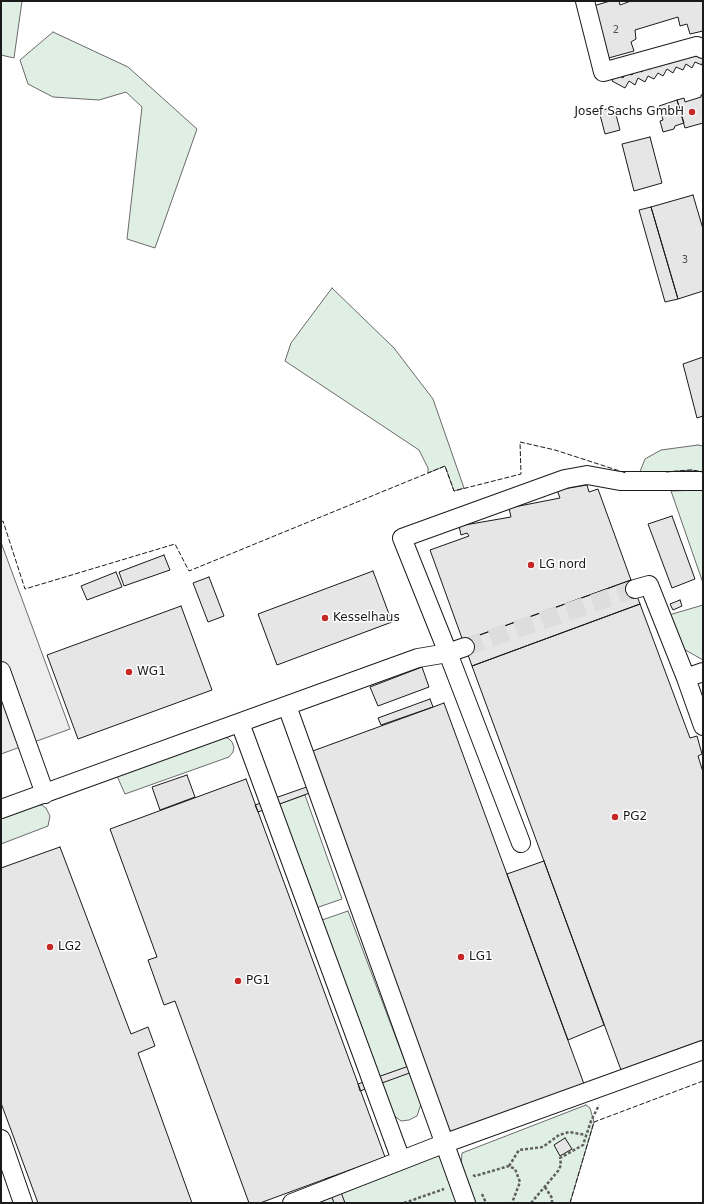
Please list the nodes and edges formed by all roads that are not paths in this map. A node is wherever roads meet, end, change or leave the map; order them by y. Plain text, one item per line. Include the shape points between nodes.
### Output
1 (585, 1) edge
2 (703, 49) edge
3 (703, 481) edge
4 (635, 589) tunnel mouth
5 (465, 647) tunnel mouth
6 (448, 653) junction
7 (1, 671) edge
8 (703, 672) edge
9 (686, 678) junction
10 (287, 706) junction
11 (240, 723) junction
12 (703, 726) edge
13 (45, 794) junction
14 (1, 809) edge
15 (521, 843) dead end
16 (703, 1050) edge
17 (1, 1139) edge
18 (443, 1144) junction
19 (401, 1160) junction
20 (23, 1203) edge
21 (292, 1203) edge
22 (466, 1203) edge

1 - 2 lane via 603,72 696,46
3 - 6 lane via 620,481 588,475 564,479 402,538
4 - 9 lane via 649,585
5 - 6 lane
6 - 10 lane via 418,658
6 - 15 lane
7 - 13 lane
8 - 9 lane
9 - 12 lane
10 - 11 lane
10 - 18 lane
11 - 13 lane
11 - 19 lane
13 - 14 lane
16 - 18 lane
17 - 20 lane
18 - 19 lane
18 - 22 lane via 464,1177
19 - 21 lane

